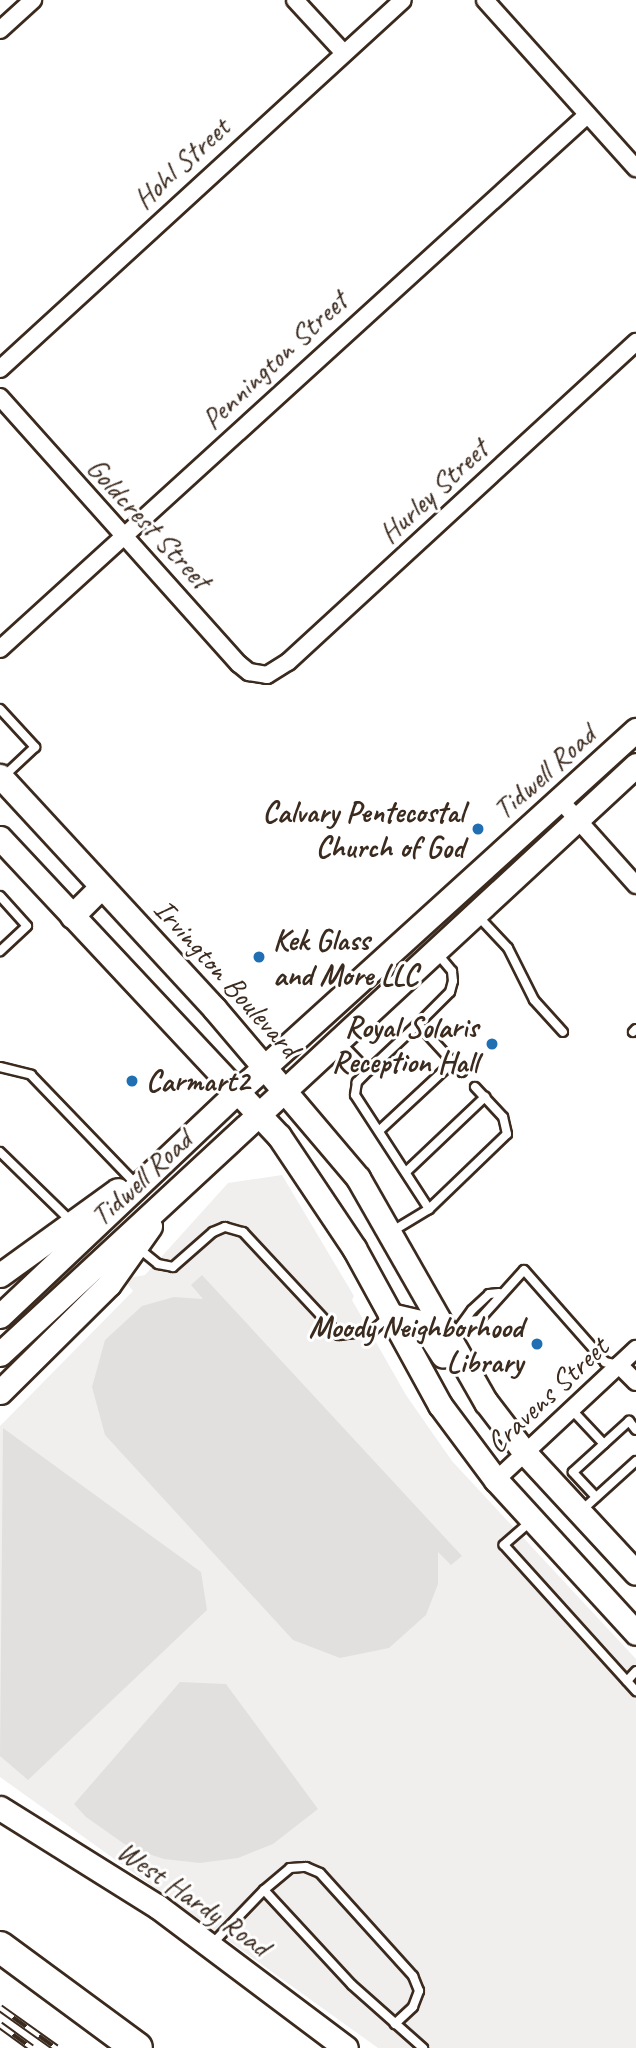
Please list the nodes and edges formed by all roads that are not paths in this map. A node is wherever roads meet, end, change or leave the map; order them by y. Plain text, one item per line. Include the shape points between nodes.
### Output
1 (33, 0) edge
2 (295, 0) edge
3 (402, 0) edge
4 (485, 0) edge
5 (0, 30) edge
6 (343, 52) junction
7 (587, 115) junction
8 (636, 168) edge
9 (636, 342) edge
10 (0, 369) edge
11 (0, 397) edge
12 (123, 537) junction
13 (0, 649) edge
14 (264, 675) joint
15 (2, 715) edge
16 (636, 730) edge
17 (636, 765) edge
18 (1, 777) edge
19 (560, 800) junction
20 (577, 819) junction
21 (0, 838) edge
22 (636, 885) edge
23 (101, 887) junction
24 (0, 897) edge
25 (475, 913) junction
26 (72, 916) junction
27 (425, 922) junction
28 (439, 946) junction
29 (0, 951) edge
30 (418, 1024) junction
31 (563, 1032) dead end
32 (337, 1039) junction
33 (453, 1062) junction
34 (266, 1066) junction
35 (0, 1067) edge
36 (368, 1071) junction
37 (462, 1072) dead end
38 (284, 1087) junction
39 (475, 1087) dead end
40 (237, 1092) junction
41 (485, 1097) junction
42 (256, 1113) junction
43 (381, 1129) junction
44 (0, 1152) edge
45 (173, 1153) junction
46 (407, 1171) junction
47 (132, 1180) junction
48 (181, 1183) junction
49 (429, 1209) junction
50 (71, 1221) junction
51 (391, 1232) junction
52 (136, 1246) junction
53 (2, 1270) edge
54 (390, 1315) junction
55 (0, 1316) edge
56 (450, 1339) junction
57 (636, 1349) edge
58 (0, 1354) edge
59 (619, 1365) junction
60 (636, 1382) edge
61 (0, 1392) edge
62 (486, 1402) junction
63 (571, 1409) junction
64 (636, 1430) edge
65 (604, 1444) junction
66 (525, 1453) junction
67 (636, 1461) edge
68 (496, 1480) junction
69 (588, 1505) junction
70 (532, 1520) junction
71 (636, 1573) edge
72 (636, 1633) edge
73 (636, 1671) edge
74 (627, 1681) junction
75 (636, 1691) edge
76 (0, 1808) edge
77 (264, 1890) junction
78 (210, 1946) junction
79 (0, 1947) edge
80 (395, 2024) junction
81 (137, 2048) edge
82 (346, 2048) edge
83 (423, 2048) edge

1 - 5 street
2 - 6 street
3 - 6 street, Hohl Street
4 - 7 street
6 - 10 street, Hohl Street
7 - 8 street
7 - 12 street, Pennington Street
9 - 14 street, Hurley Street via 279,671
11 - 12 street, Goldcrest Street
12 - 13 street, Pennington Street
12 - 14 street, Goldcrest Street via 239,664
15 - 18 lane via 35,747
16 - 19 main road, Tidwell Road
17 - 20 main road, Tidwell Road
18 - 23 main road, Irvington Boulevard
19 - 20 street
19 - 27 main road, Tidwell Road
20 - 22 street
20 - 25 main road, Tidwell Road
21 - 26 main road
23 - 26 main road
23 - 34 main road, Irvington Boulevard
24 - 29 lane via 27,926
25 - 28 main road, Tidwell Road
25 - 31 lane via 508,948 534,1000
26 - 40 main road
27 - 28 main road
27 - 34 main road, Tidwell Road
28 - 30 lane via 453,981 450,992
28 - 32 main road, Tidwell Road
30 - 33 lane
30 - 36 lane
32 - 36 lane
32 - 38 main road, Tidwell Road
33 - 37 lane
33 - 43 lane
34 - 38 main road, Irvington Boulevard
34 - 40 main road, Tidwell Road
35 - 47 lane via 31,1075
36 - 43 lane via 357,1082 355,1095
38 - 42 main road, Tidwell Road
38 - 51 main road, Irvington Boulevard via 358,1178
39 - 41 lane
40 - 42 main road
40 - 45 main road, Tidwell Road
41 - 46 lane
41 - 49 lane via 503,1116 507,1134
42 - 48 main road, Tidwell Road
42 - 54 main road via 321,1194
43 - 46 lane
44 - 50 lane
45 - 47 main road
45 - 55 main road, Tidwell Road
46 - 49 lane
47 - 50 main road
48 - 52 main road
48 - 58 main road, Tidwell Road
49 - 51 lane
50 - 53 main road
51 - 56 main road, Irvington Boulevard
52 - 54 lane via 158,1264 173,1267 225,1227 243,1232 339,1335 372,1331
52 - 61 main road via 108,1284
54 - 62 main road via 421,1322 447,1362
54 - 68 main road via 440,1405
56 - 59 lane via 468,1321 479,1320 524,1270 604,1362
56 - 62 main road, Irvington Boulevard
57 - 59 street, Cravens Street
59 - 60 street
59 - 63 street, Cravens Street
62 - 66 main road, Irvington Boulevard
63 - 65 lane
63 - 66 street, Cravens Street
64 - 65 lane via 629,1422
65 - 69 lane via 573,1472
66 - 68 street, Cravens Street
66 - 69 main road, Irvington Boulevard
67 - 69 lane
68 - 70 main road
69 - 71 main road, Irvington Boulevard
70 - 72 main road
70 - 74 lane via 504,1545
73 - 74 lane
74 - 75 lane
76 - 78 main road, West Hardy Road via 157,1906
77 - 78 lane
77 - 80 lane
77 - 80 lane via 290,1868 306,1867 320,1873 413,1976 419,1991 413,2007
78 - 82 main road, West Hardy Road
79 - 81 highway
80 - 83 lane

